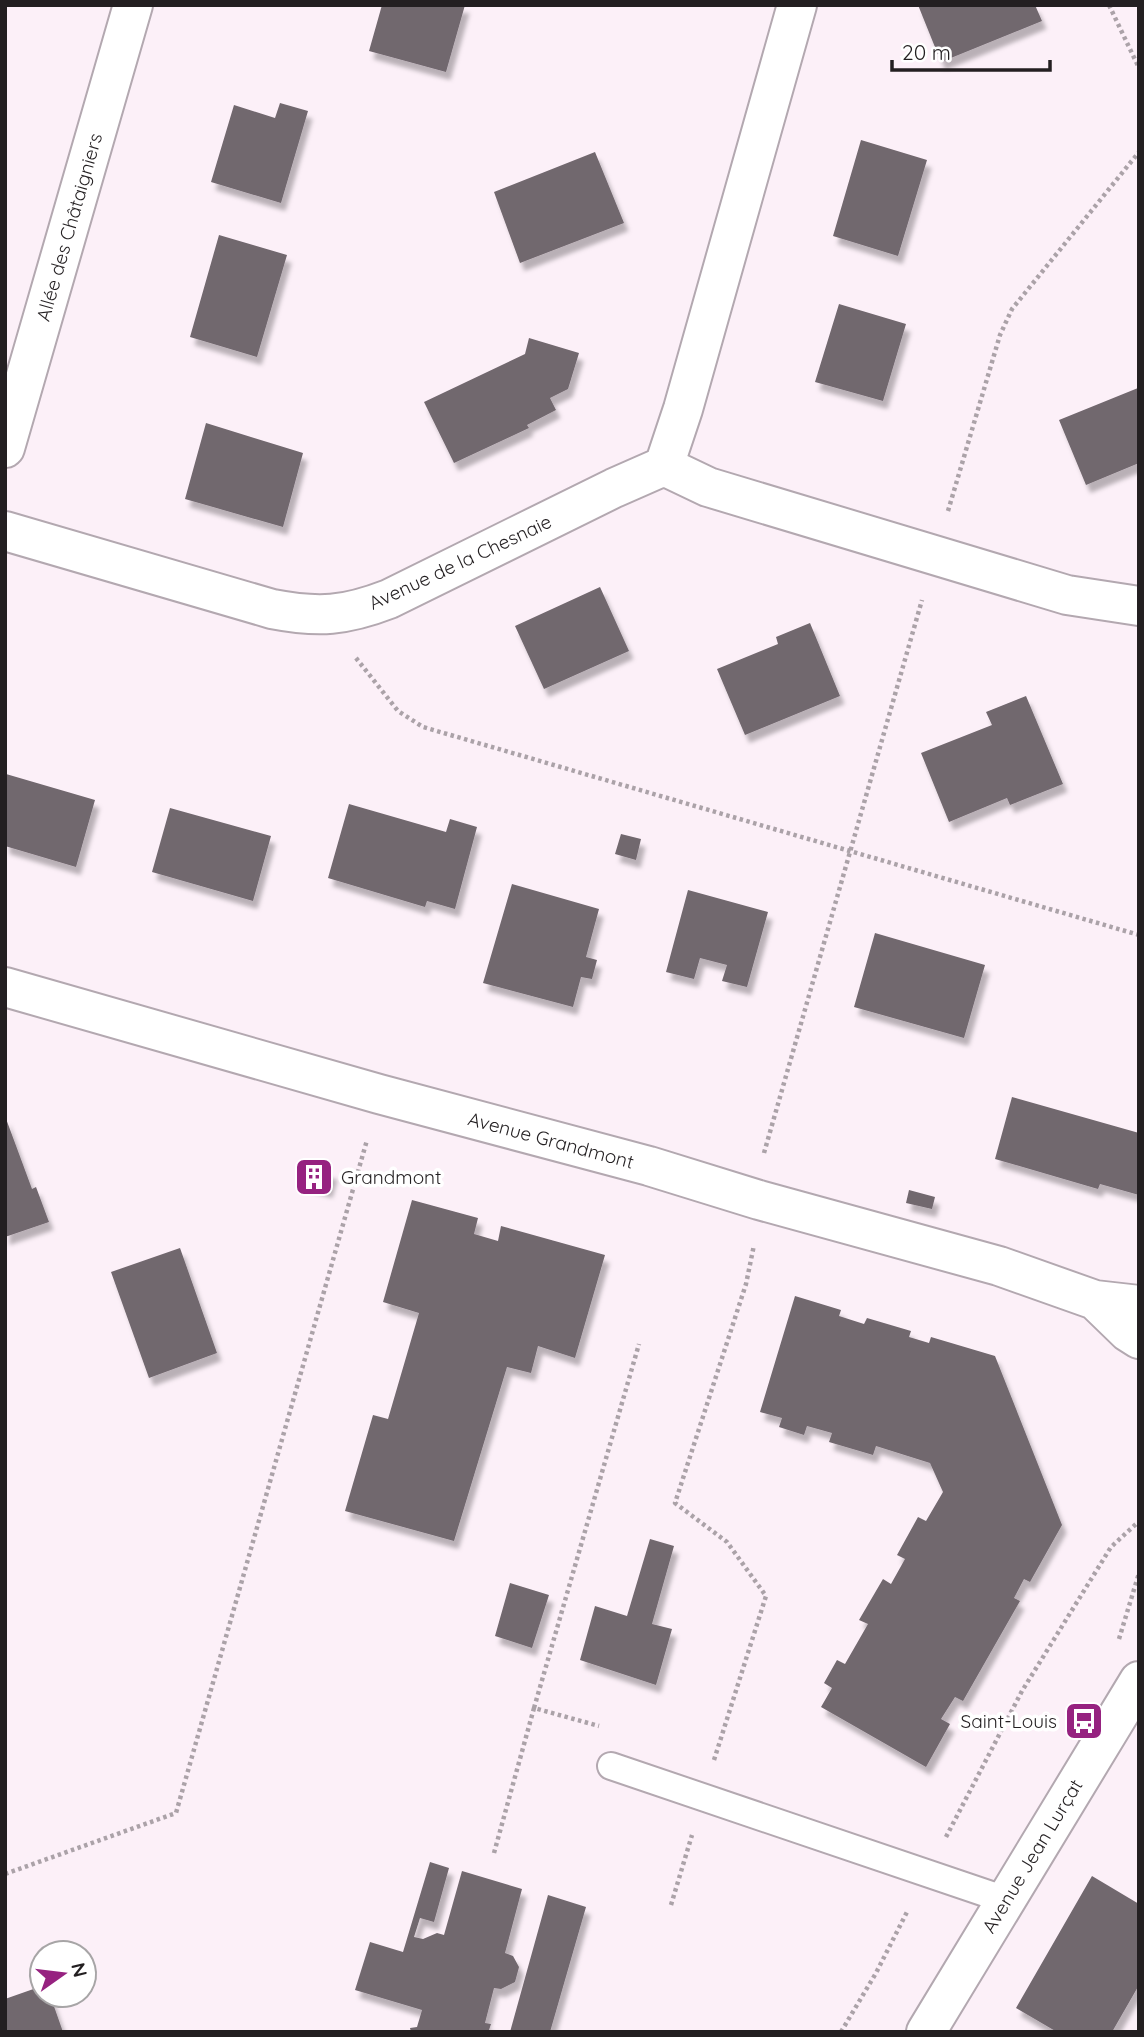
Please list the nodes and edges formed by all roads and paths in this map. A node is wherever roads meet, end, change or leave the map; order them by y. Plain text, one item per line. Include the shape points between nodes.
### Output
1 (133, 5) edge
2 (797, 5) edge
3 (1109, 5) edge
4 (1139, 68) edge
5 (1139, 152) edge
6 (5, 449) edge
7 (664, 466) junction
8 (5, 531) edge
9 (935, 555) junction
10 (1139, 606) edge
11 (332, 615) junction
12 (848, 852) junction
13 (1139, 935) edge
14 (5, 987) edge
15 (370, 1127) dead end
16 (763, 1154) dead end
17 (756, 1235) dead end
18 (1095, 1300) junction
19 (1139, 1305) edge
20 (1139, 1339) edge
21 (639, 1344) dead end
22 (1136, 1524) dead end
23 (1139, 1681) edge
24 (534, 1708) dead end
25 (611, 1766) dead end
26 (704, 1797) junction
27 (5, 1874) edge
28 (927, 1874) junction
29 (1006, 1900) junction
30 (671, 1905) dead end
31 (841, 2032) edge
32 (926, 2032) edge

1 - 6 street, Allée des Châtaigniers
2 - 7 street
3 - 4 path
5 - 9 path via 1012,309 1000,335
7 - 9 street via 709,487
7 - 11 street, Avenue de la Chesnaie via 389,599
8 - 11 street, Avenue de la Chesnaie via 272,610
9 - 10 street via 1067,595
9 - 12 path
11 - 12 path via 336,634 398,711 423,727
12 - 13 path
12 - 16 path
14 - 18 street, Avenue Grandmont via 999,1266
15 - 27 path via 176,1813
17 - 26 path via 746,1284 675,1503 727,1542 766,1596
18 - 19 street, Avenue Grandmont
18 - 20 street, Avenue Grandmont
21 - 24 path
22 - 28 path via 1111,1546 1022,1691
23 - 29 street, Avenue Jean Lurçat
25 - 26 lane
26 - 28 lane
26 - 30 path
28 - 29 lane
28 - 31 path
29 - 32 street, Avenue Jean Lurçat

